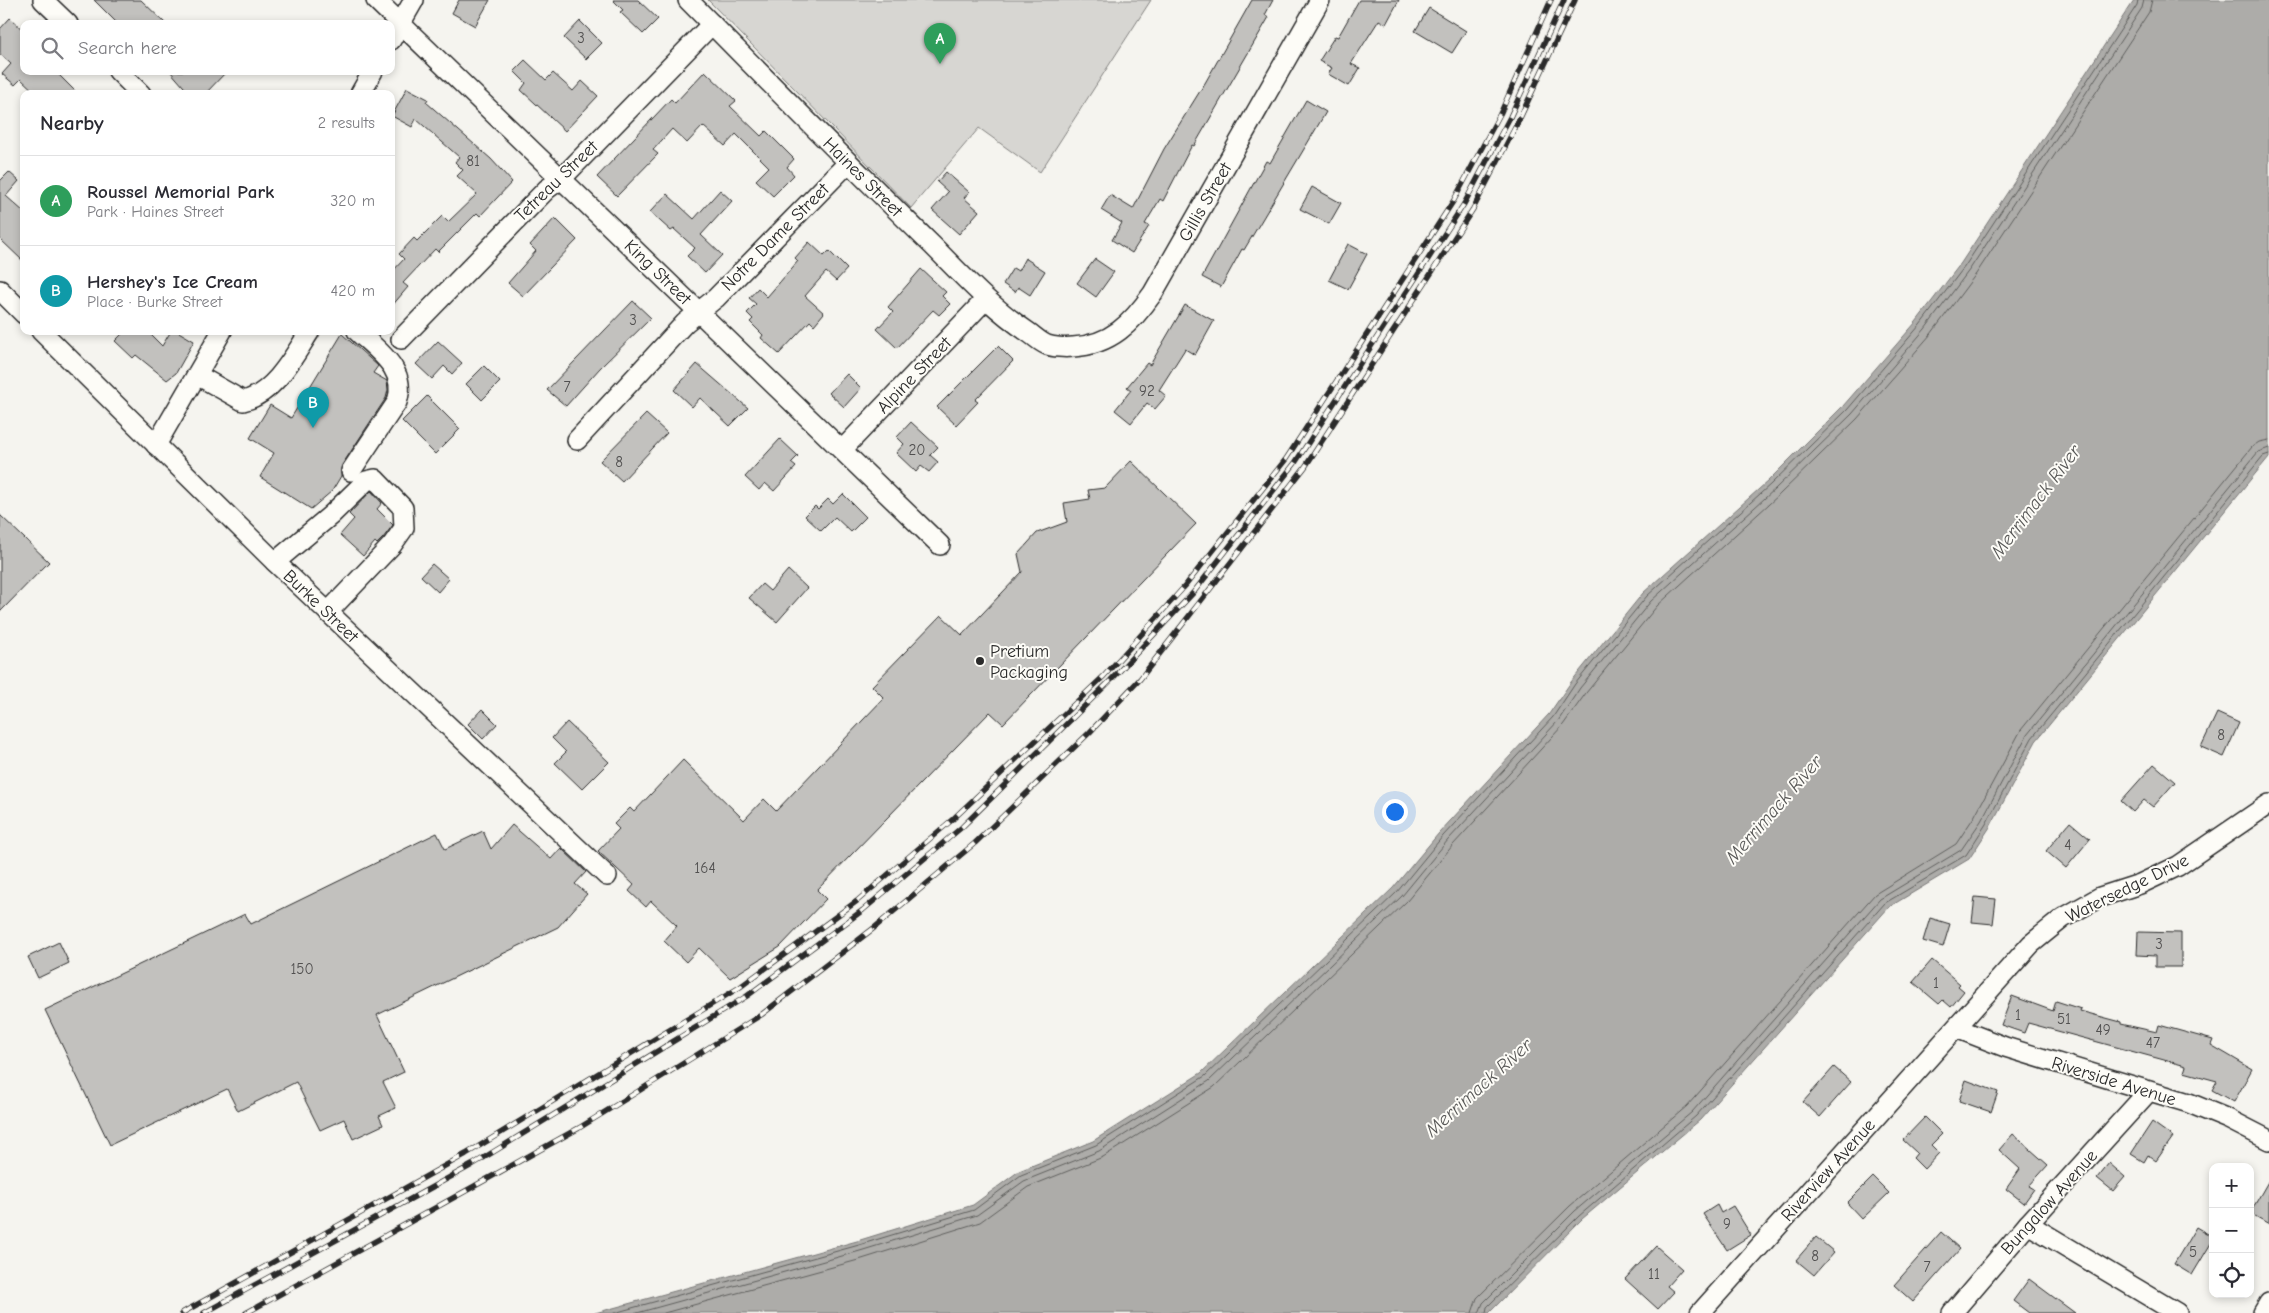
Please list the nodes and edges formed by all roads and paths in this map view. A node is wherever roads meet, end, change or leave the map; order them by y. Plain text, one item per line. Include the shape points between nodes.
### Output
1 (43, 0) edge
2 (376, 0) edge
3 (414, 0) edge
4 (688, 0) edge
5 (1320, 0) edge
6 (64, 20) edge
7 (388, 20) edge
8 (712, 24) junction
9 (396, 32) edge
10 (122, 75) edge
11 (371, 75) edge
12 (137, 90) edge
13 (362, 90) edge
14 (848, 163) junction
15 (561, 179) junction
16 (0, 290) edge
17 (986, 299) junction
18 (20, 310) edge
19 (699, 312) junction
20 (45, 335) edge
21 (220, 335) edge
22 (307, 335) edge
23 (361, 335) edge
24 (401, 339) dead end
25 (1047, 345) joint
26 (197, 375) junction
27 (577, 440) dead end
28 (156, 444) junction
29 (842, 450) junction
30 (351, 471) dead end
31 (940, 545) dead end
32 (275, 562) junction
33 (328, 612) junction
34 (2269, 804) edge
35 (607, 876) dead end
36 (1956, 1028) junction
37 (2148, 1092) junction
38 (2269, 1140) edge
39 (2028, 1224) junction
40 (2269, 1304) edge
41 (1700, 1313) edge
42 (1952, 1313) edge
43 (2177, 1313) edge
44 (2263, 1313) edge

1 - 6 street
2 - 7 street, King Street
3 - 9 street
4 - 8 street, Haines Street
5 - 25 street, Gillis Street via 1141,311 1110,338 1089,346
8 - 14 street, Haines Street
8 - 15 street, Tetreau Street
9 - 15 street, King Street
10 - 12 street
11 - 13 street
14 - 17 street, Haines Street
14 - 19 street, Notre Dame Street
15 - 19 street, King Street
15 - 24 street, Tetreau Street via 546,189
16 - 18 street
17 - 25 street, Haines Street
17 - 29 street, Alpine Street
19 - 27 street, Notre Dame Street via 685,323
19 - 29 street, King Street
20 - 28 street, Burke Street
21 - 26 street
22 - 26 street via 277,377 251,399 243,401
23 - 30 street via 393,367 400,381 400,392 397,402
26 - 28 street
28 - 32 street, Burke Street
29 - 31 street, King Street
32 - 33 street, Burke Street
32 - 33 street via 366,481 375,479 403,508 404,528 387,551
33 - 35 street, Burke Street
34 - 36 street, Watersedge Drive via 2178,866 2140,884 2100,897 2063,918 2031,944
36 - 37 street, Riverside Avenue via 2005,1047
36 - 41 street, Riverview Avenue
37 - 38 street, Riverside Avenue via 2189,1103
37 - 39 street, Bungalow Avenue
39 - 42 street, Bungalow Avenue
39 - 43 street
40 - 44 street

